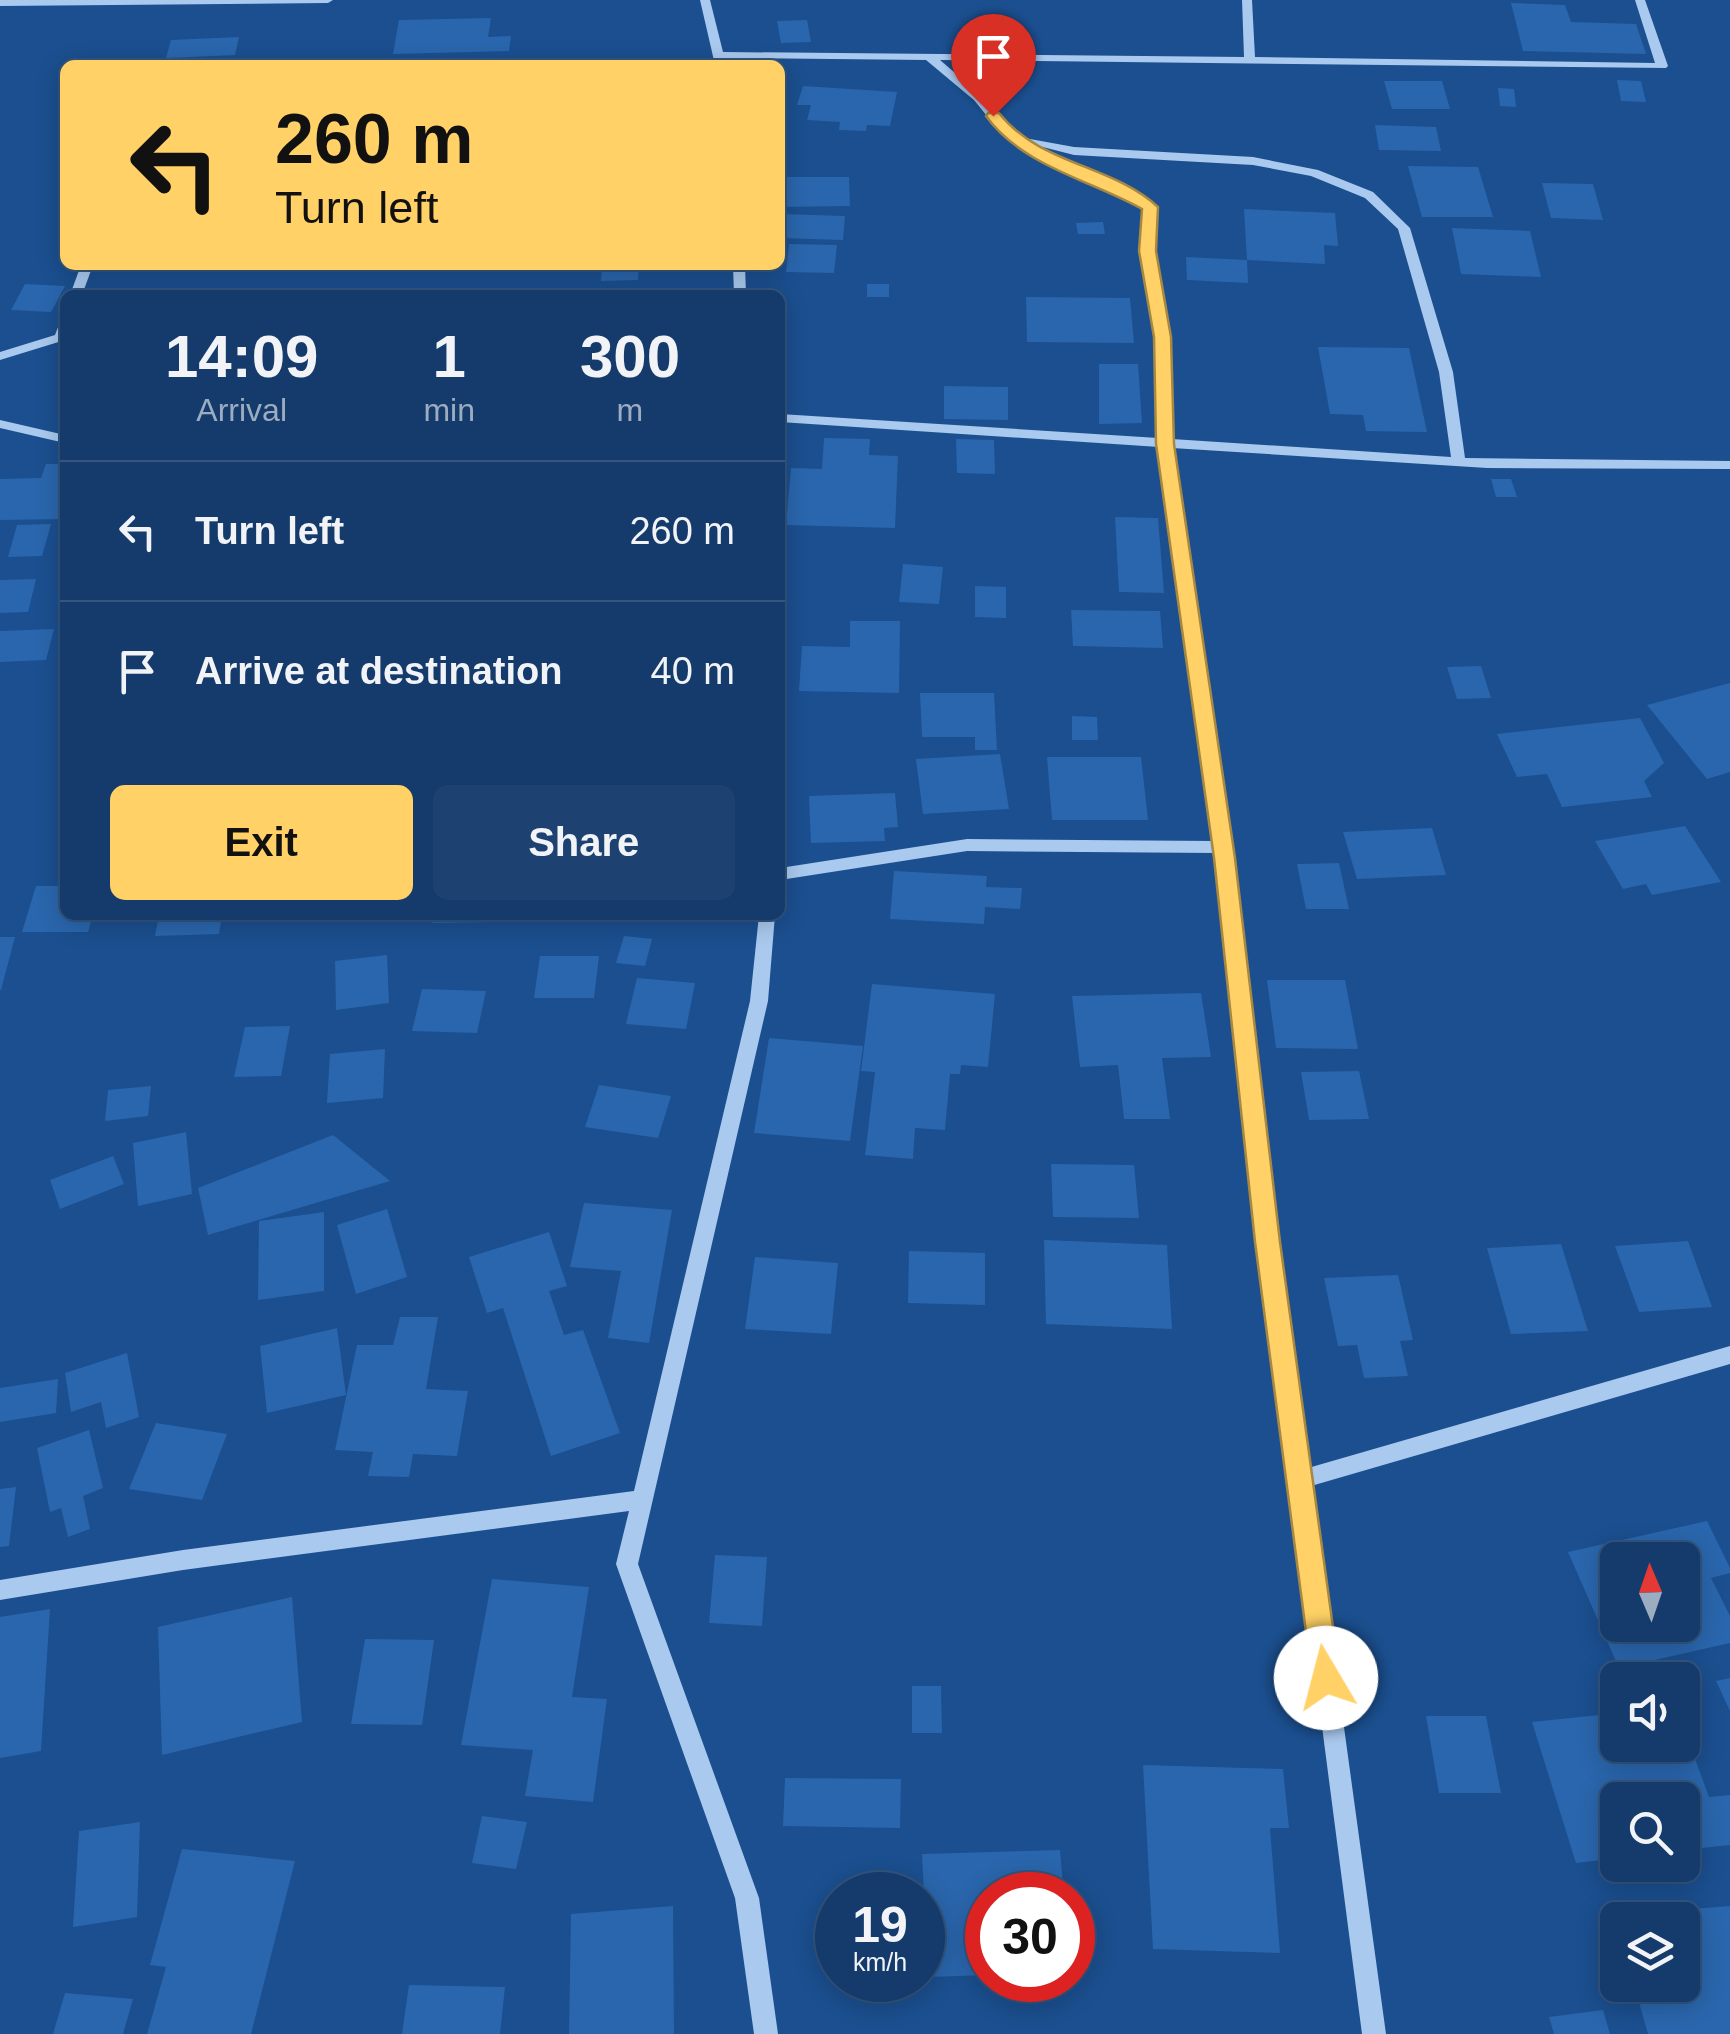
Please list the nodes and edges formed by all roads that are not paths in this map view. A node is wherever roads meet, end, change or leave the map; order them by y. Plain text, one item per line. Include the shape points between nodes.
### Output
1 (328, 0) edge
2 (704, 0) edge
3 (1247, 0) edge
4 (1640, 0) edge
5 (0, 3) edge
6 (930, 58) junction
7 (720, 60) edge
8 (1250, 60) junction
9 (1008, 135) junction
10 (60, 334) edge
11 (0, 356) edge
12 (785, 418) edge
13 (0, 424) edge
14 (60, 438) edge
15 (1165, 444) junction
16 (1459, 462) junction
17 (1730, 465) edge
18 (1223, 847) junction
19 (785, 873) edge
20 (767, 920) edge
21 (1730, 1355) edge
22 (1300, 1480) junction
23 (642, 1500) junction
24 (0, 1590) edge
25 (766, 2034) edge
26 (1374, 2034) edge

1 - 5 street
2 - 7 street
3 - 8 street
4 - 8 street via 1662,66
6 - 7 street
6 - 8 street
6 - 9 street via 978,98
9 - 15 street via 1150,207
9 - 16 street via 1074,151 1253,161 1314,173 1369,195 1404,228 1446,372
10 - 11 street
12 - 15 street
13 - 14 street
15 - 16 street
15 - 18 street
16 - 17 street
18 - 19 street via 967,845
18 - 22 street
20 - 23 street via 759,1002
21 - 22 street
22 - 26 street
23 - 24 street
23 - 25 street via 627,1564 747,1898

